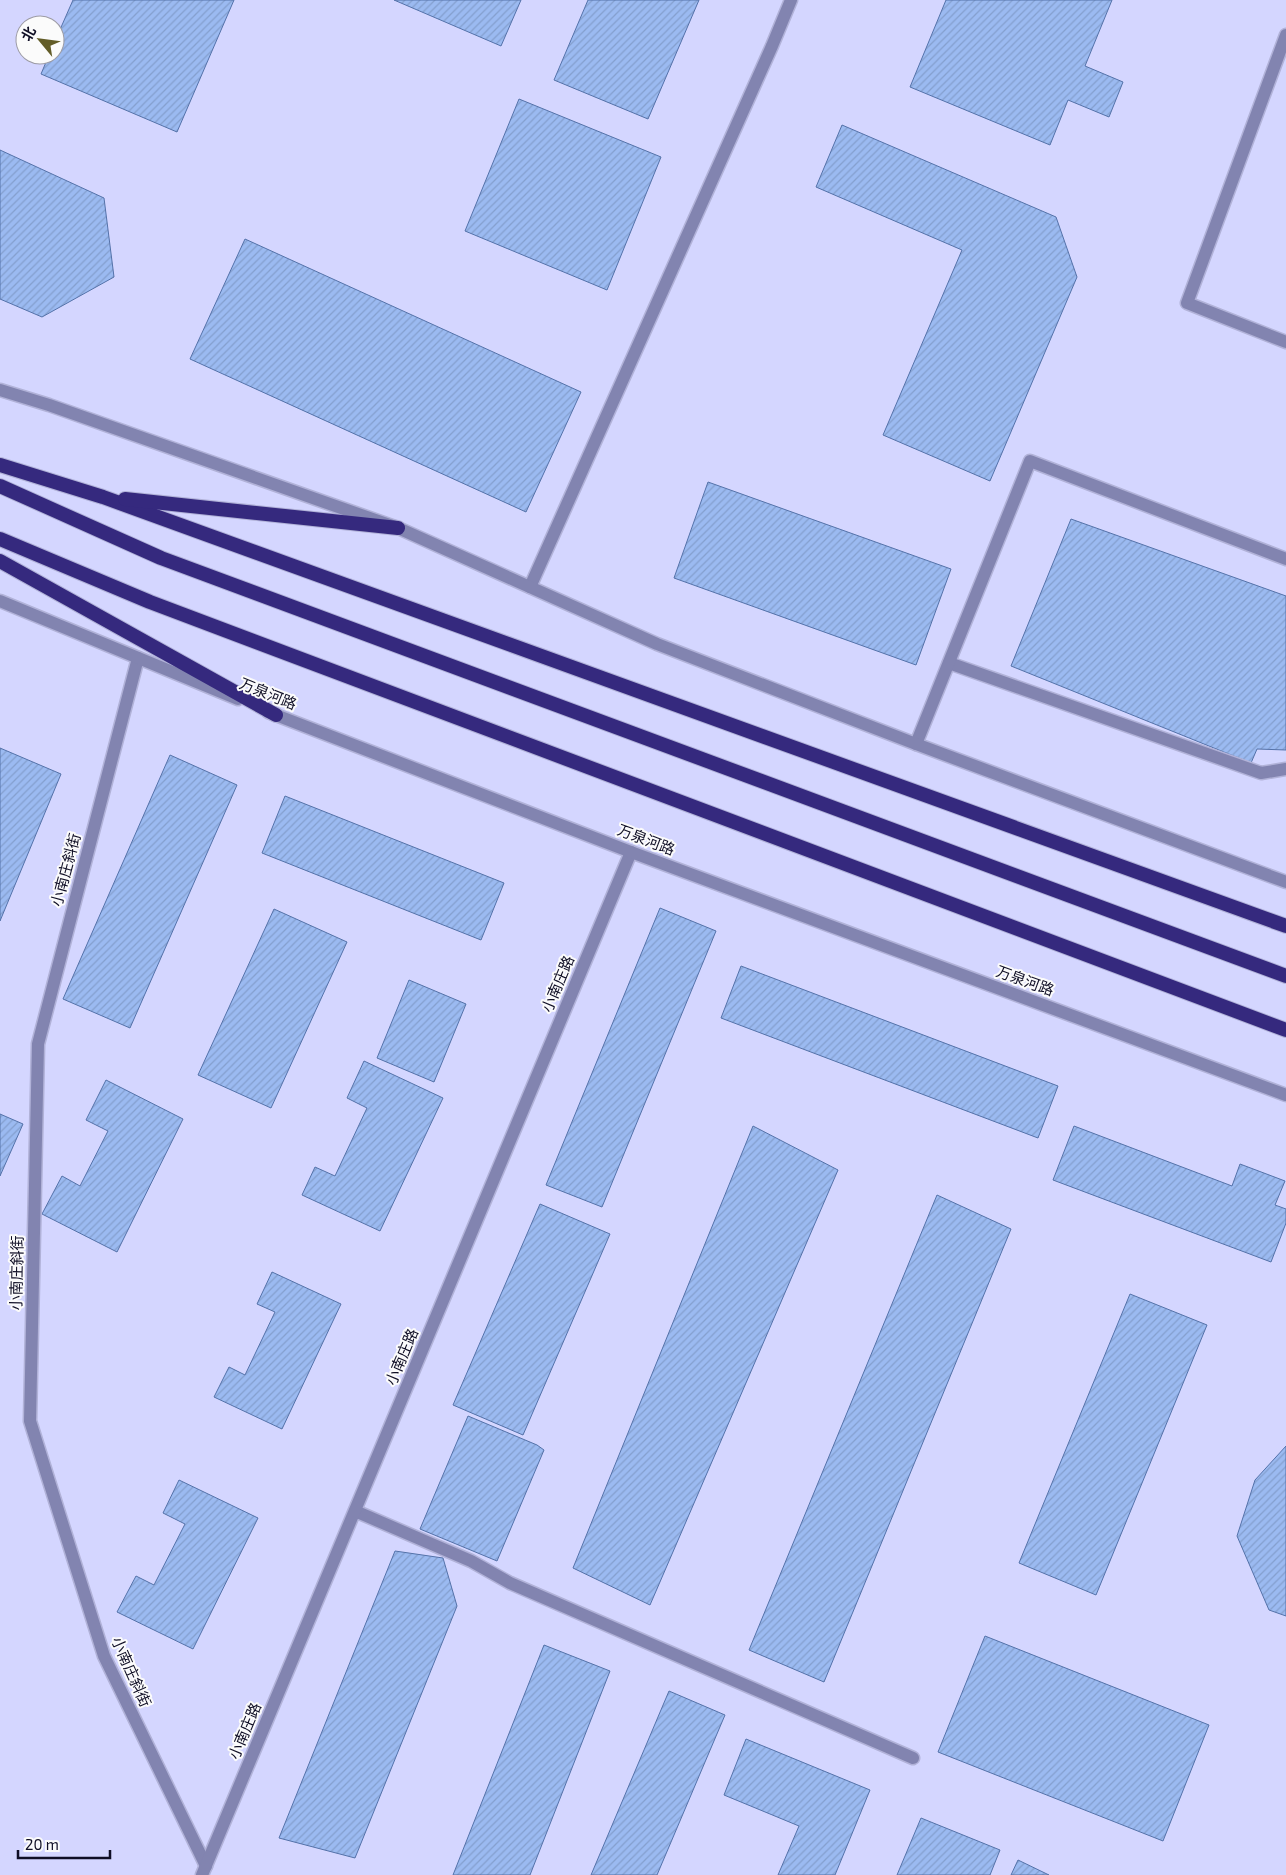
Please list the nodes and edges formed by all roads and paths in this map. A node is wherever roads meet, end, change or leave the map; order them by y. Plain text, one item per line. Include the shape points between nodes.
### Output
1 (791, 0) edge
2 (1286, 35) edge
3 (1286, 342) edge
4 (0, 390) edge
5 (0, 465) edge
6 (0, 486) edge
7 (103, 497) junction
8 (398, 528) junction
9 (0, 539) edge
10 (1286, 559) edge
11 (0, 561) edge
12 (530, 587) junction
13 (0, 601) edge
14 (138, 658) junction
15 (949, 663) junction
16 (276, 715) junction
17 (916, 744) junction
18 (1286, 770) edge
19 (631, 852) junction
20 (1286, 882) edge
21 (1286, 926) edge
22 (1286, 976) edge
23 (1286, 1030) edge
24 (1286, 1095) edge
25 (355, 1512) junction
26 (913, 1758) dead end
27 (204, 1870) edge

1 - 12 street
2 - 3 street via 1187,304
4 - 8 street
5 - 7 highway
6 - 22 highway via 161,558
7 - 8 highway
7 - 21 highway
8 - 12 street
9 - 23 highway via 150,602
10 - 15 street via 1030,460
11 - 16 highway
12 - 17 street via 657,644
13 - 14 street, 万泉河路
14 - 16 street, 万泉河路
14 - 27 street, 小南庄斜街 via 38,1044 30,1421 104,1656
15 - 17 street
15 - 18 street via 1261,773
16 - 19 street, 万泉河路
17 - 20 street
19 - 24 street, 万泉河路
19 - 25 street, 小南庄路
25 - 26 street
25 - 27 street, 小南庄路

